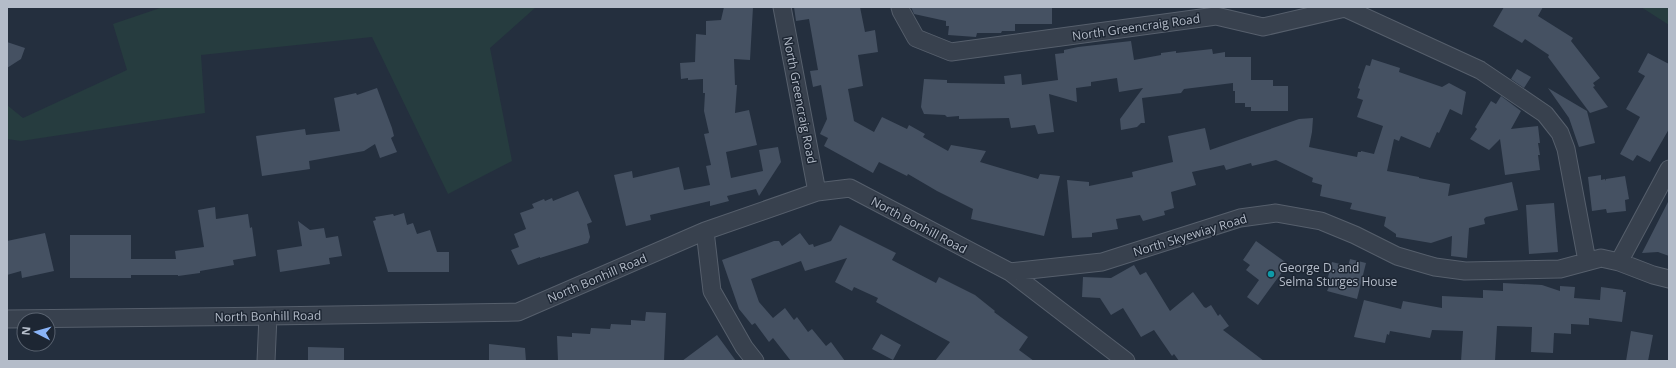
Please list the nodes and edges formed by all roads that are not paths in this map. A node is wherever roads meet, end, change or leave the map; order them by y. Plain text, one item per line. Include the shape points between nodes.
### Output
1 (782, 7) edge
2 (900, 7) edge
3 (1669, 169) edge
4 (817, 192) junction
5 (705, 231) junction
6 (1587, 261) junction
7 (1619, 262) junction
8 (1010, 272) junction
9 (1669, 279) edge
10 (268, 316) junction
11 (7, 319) edge
12 (266, 361) edge
13 (755, 361) edge
14 (1126, 361) edge

1 - 4 street, North Greencraig Road
2 - 6 street, North Greencraig Road via 916,38 951,52 1216,16 1263,27 1345,8 1480,70 1544,114 1560,133 1566,149
3 - 7 street
4 - 5 street, North Bonhill Road
4 - 8 street, North Bonhill Road via 850,188
5 - 10 street, North Bonhill Road via 518,312
5 - 13 street via 712,291 744,347
6 - 7 street, North Skyewiay Road via 1601,258
6 - 8 street, North Skyewiay Road via 1560,269 1537,270 1465,271 1435,267 1397,256 1321,221 1276,213 1240,218 1102,262
7 - 9 street, North Skyewiay Road
8 - 14 street, North Bonhill Road
10 - 11 street, North Bonhill Road
10 - 12 street

